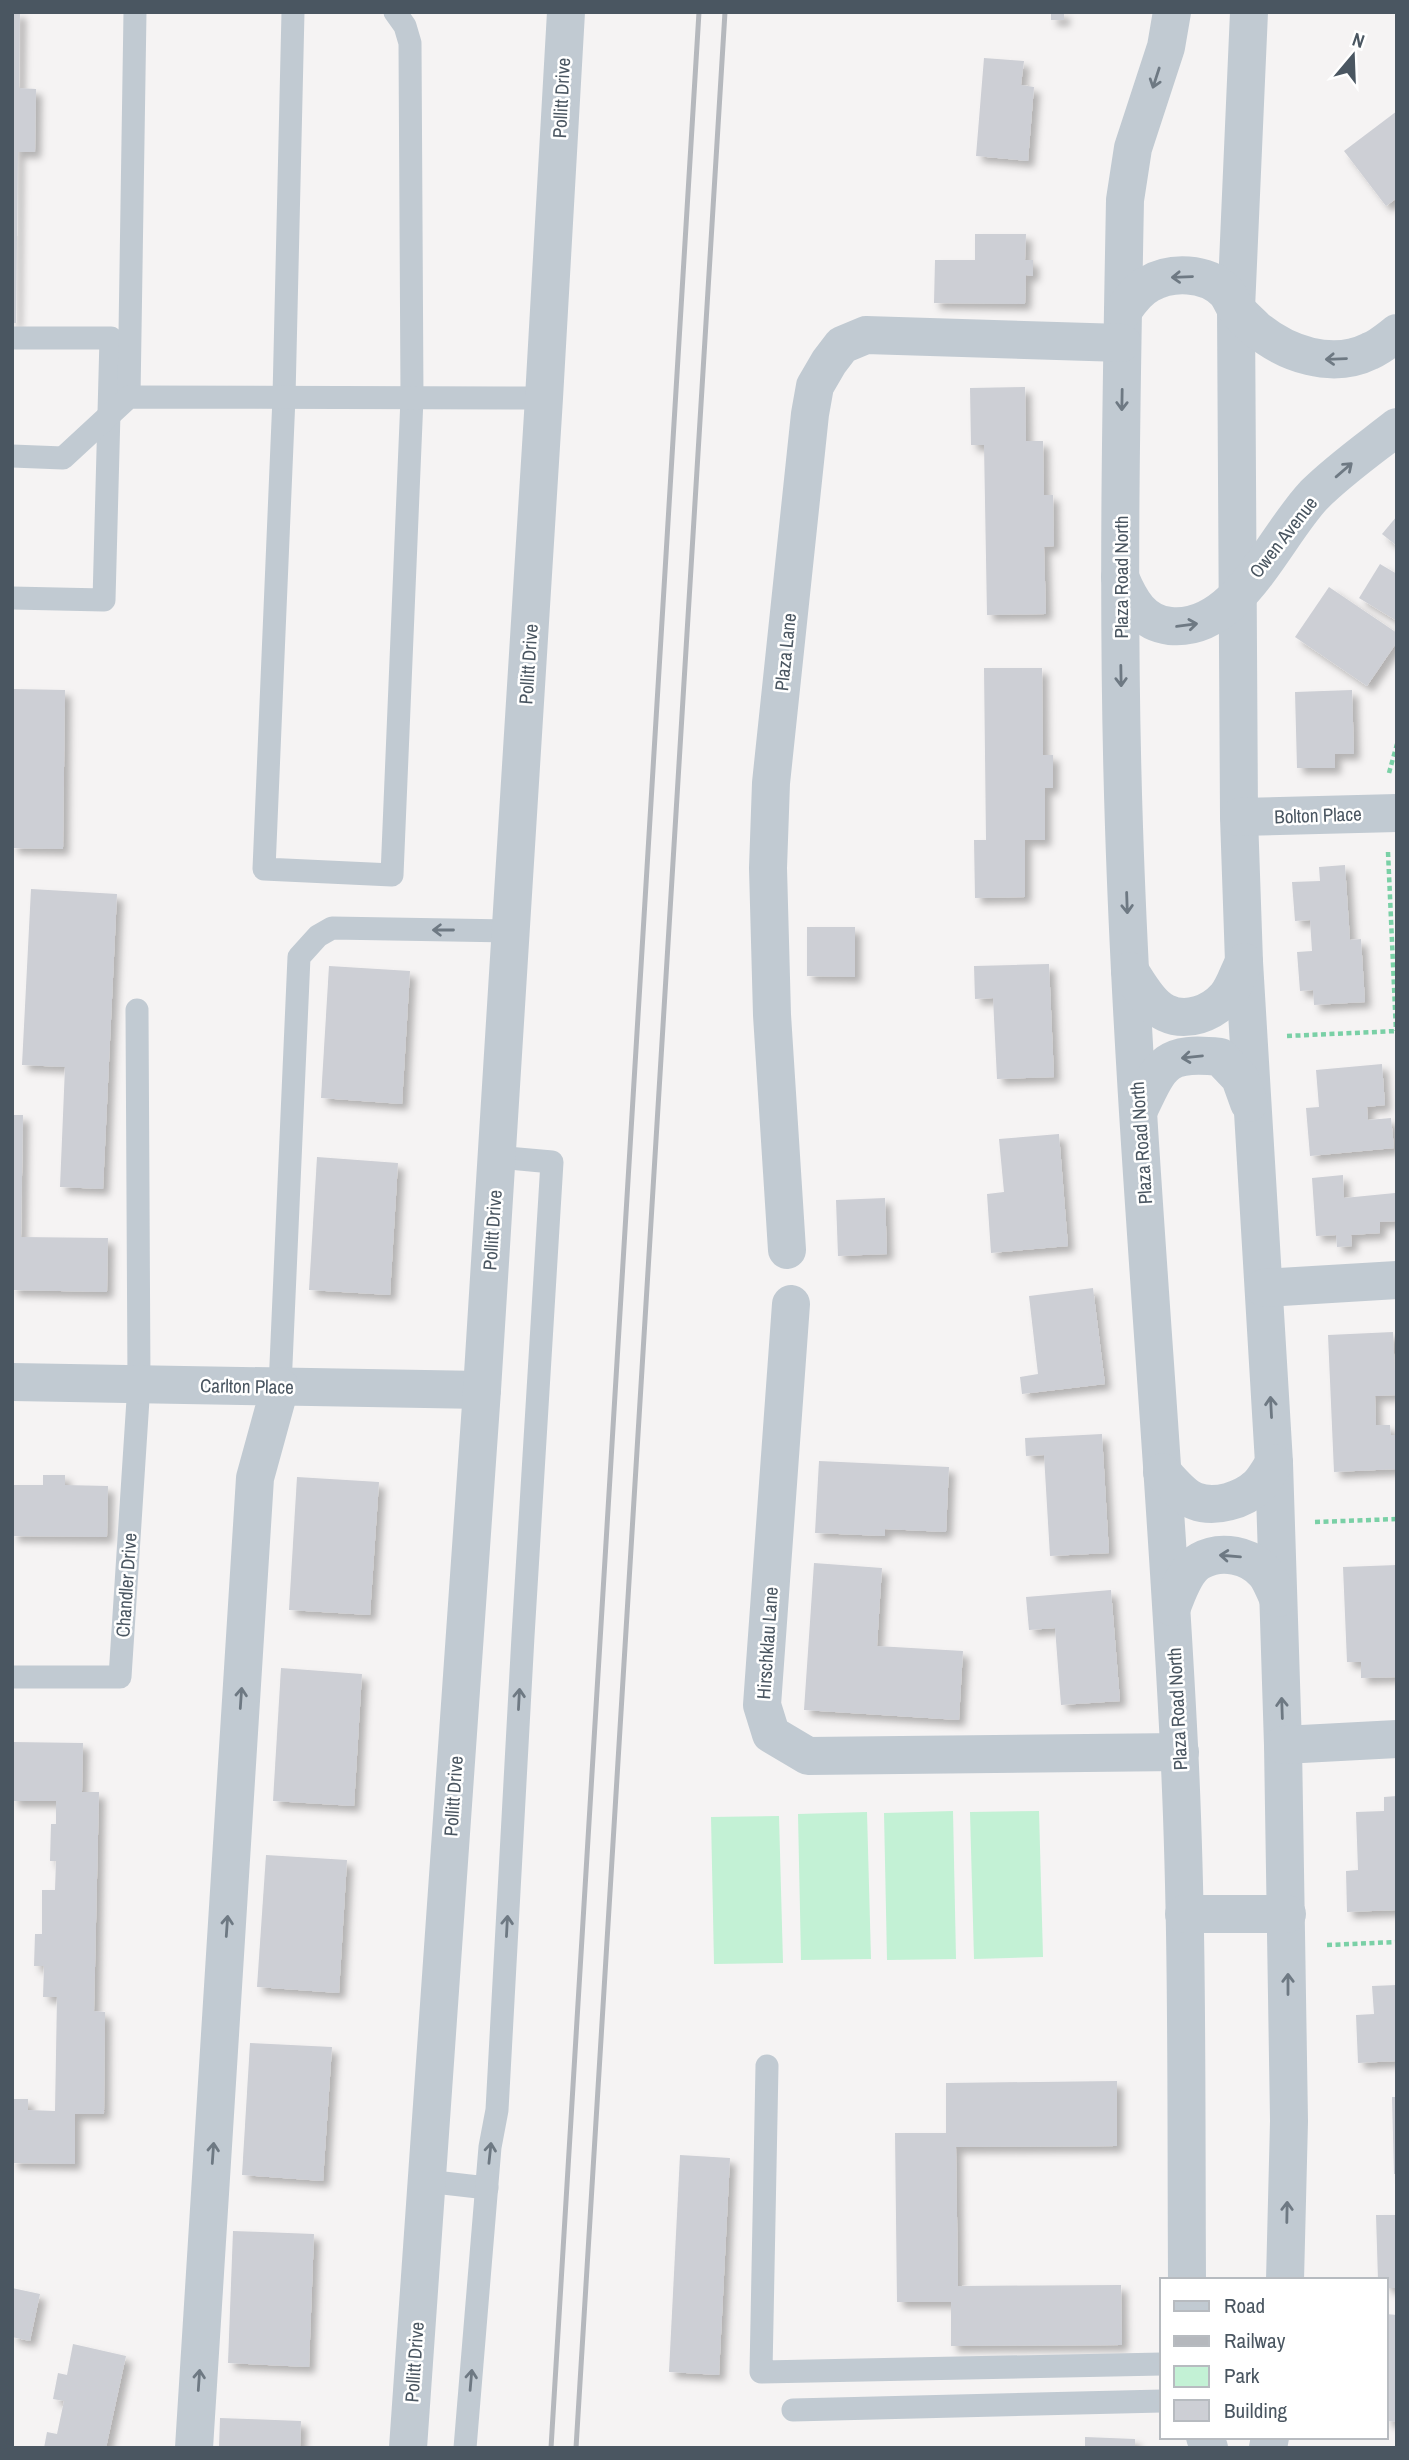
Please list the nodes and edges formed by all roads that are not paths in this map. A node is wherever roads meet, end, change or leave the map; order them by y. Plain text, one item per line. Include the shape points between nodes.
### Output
1 (135, 12) edge
2 (293, 12) edge
3 (395, 12) edge
4 (566, 12) edge
5 (1172, 12) edge
6 (1249, 12) edge
7 (1236, 309) junction
8 (1123, 327) junction
9 (1397, 332) edge
10 (12, 338) edge
11 (129, 397) junction
12 (284, 397) junction
13 (412, 398) junction
14 (544, 398) junction
15 (109, 416) junction
16 (1397, 427) edge
17 (12, 456) edge
18 (1120, 577) junction
19 (1237, 596) junction
20 (12, 598) edge
21 (1391, 813) edge
22 (1239, 817) junction
23 (511, 931) junction
24 (1244, 962) junction
25 (1129, 971) junction
26 (137, 1010) dead end
27 (1139, 1110) junction
28 (1252, 1112) junction
29 (497, 1157) junction
30 (787, 1250) dead end
31 (1397, 1280) edge
32 (1264, 1288) junction
33 (791, 1304) dead end
34 (12, 1382) edge
35 (139, 1384) junction
36 (280, 1387) junction
37 (482, 1390) junction
38 (1274, 1463) junction
39 (1162, 1472) junction
40 (1278, 1598) junction
41 (1172, 1607) junction
42 (12, 1677) edge
43 (1397, 1739) edge
44 (1283, 1745) junction
45 (1180, 1752) junction
46 (1184, 1914) junction
47 (1287, 1930) junction
48 (767, 2066) dead end
49 (426, 2181) junction
50 (487, 2188) junction
51 (1187, 2278) edge
52 (1286, 2278) edge
53 (1160, 2364) edge
54 (1160, 2401) edge
55 (793, 2410) dead end
56 (194, 2448) edge
57 (408, 2448) edge
58 (465, 2448) edge

1 - 11 lane
2 - 12 lane
3 - 13 lane via 410,43
4 - 14 street, Pollitt Drive
5 -> 8 street, Plaza Road North via 1166,47 1133,148 1125,200
6 - 7 street
7 -> 8 street via 1226,292 1209,279 1165,278 1135,295
9 -> 7 street via 1370,351 1346,359 1318,359 1273,340
7 - 19 street
8 -> 18 street, Plaza Road North
8 - 30 street, Plaza Lane via 866,335 842,345 815,386 771,783 769,844 768,944
10 - 15 lane via 111,338
11 - 12 lane
11 - 15 lane
12 - 13 lane
12 - 13 lane via 264,869 392,875
13 - 14 lane
14 - 23 street, Pollitt Drive
15 - 17 lane via 63,458
15 - 20 lane via 104,600
19 -> 16 street, Owen Avenue via 1315,495
18 -> 19 street, Owen Avenue via 1143,616 1160,625 1204,622
18 -> 25 street, Plaza Road North
19 - 22 street
21 - 22 street, Bolton Place
22 - 24 street
23 - 29 street, Pollitt Drive
23 -> 36 lane via 331,928 299,957
24 - 25 street via 1228,995 1210,1011 1190,1017 1166,1013
24 - 28 street
25 - 27 street, Plaza Road North
26 - 35 lane
28 -> 27 street via 1240,1079 1220,1057 1193,1054 1166,1062
27 - 39 street, Plaza Road North
28 - 32 street
29 - 37 street, Pollitt Drive
50 -> 29 lane via 497,2110 552,1162
31 - 32 street
38 -> 32 street
33 - 45 street, Hirschklau Lane via 762,1705 771,1734 807,1756
34 - 35 street, Carlton Place
35 - 36 street, Carlton Place
35 - 42 lane, Chandler Drive via 120,1677
36 - 37 street, Carlton Place
56 -> 36 street via 255,1478
37 - 49 street, Pollitt Drive
38 - 39 street via 1258,1486 1240,1499 1218,1503 1195,1502
38 - 40 street
39 - 41 street, Plaza Road North
40 -> 41 street via 1265,1573 1246,1558 1221,1554 1199,1561 1183,1579
44 -> 40 street
41 - 45 street, Plaza Road North
43 - 44 street
44 - 47 street
45 - 46 street, Plaza Road North
46 - 47 street
46 - 51 street, Plaza Road North
52 -> 47 street
48 - 53 lane via 761,2372
49 - 50 lane
49 - 57 street, Pollitt Drive
58 -> 50 lane
54 - 55 lane

